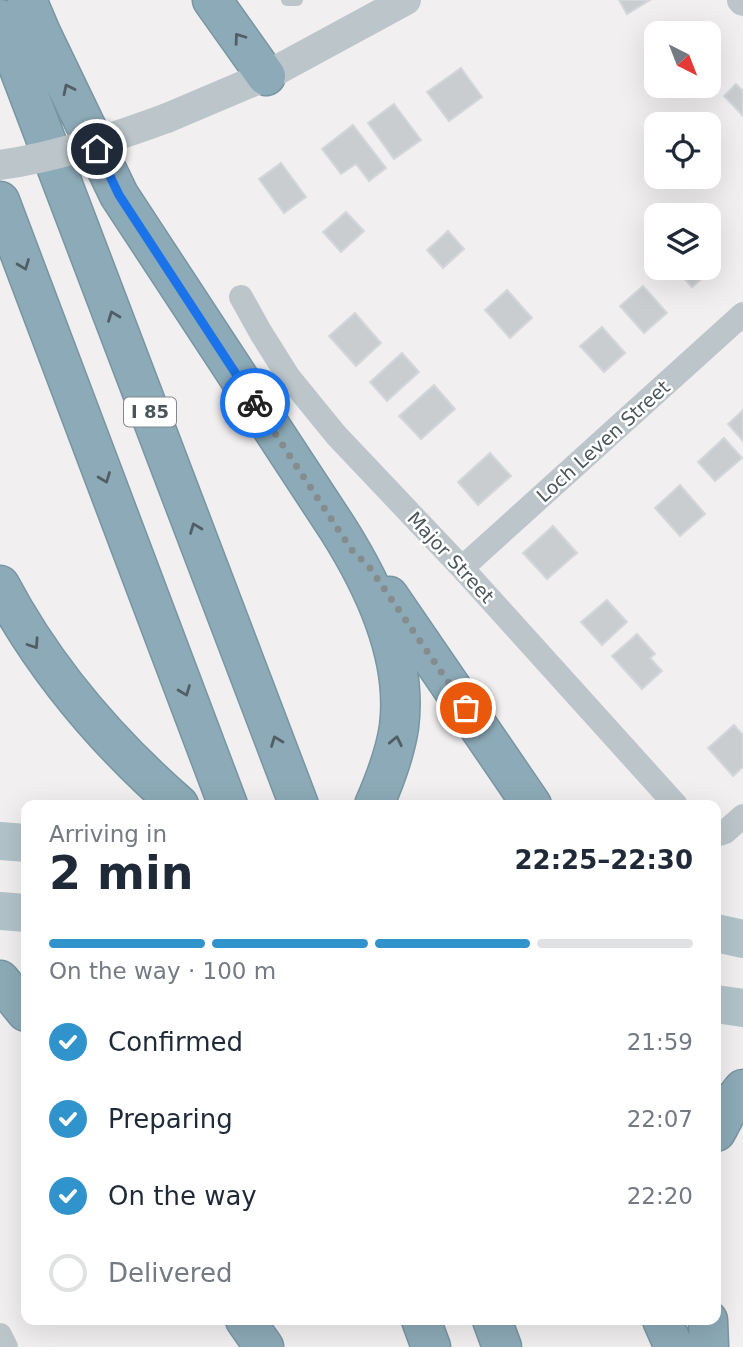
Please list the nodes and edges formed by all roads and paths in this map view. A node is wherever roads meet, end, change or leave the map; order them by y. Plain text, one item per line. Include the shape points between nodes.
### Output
1 (27, 0) edge
2 (212, 0) edge
3 (287, 0) edge
4 (297, 0) edge
5 (404, 0) edge
6 (0, 19) edge
7 (266, 76) junction
8 (0, 165) edge
9 (0, 201) edge
10 (241, 297) dead end
11 (743, 314) edge
12 (351, 549) junction
13 (462, 568) junction
14 (0, 585) edge
15 (172, 798) edge
16 (226, 800) edge
17 (297, 800) edge
18 (376, 800) edge
19 (529, 800) edge
20 (671, 800) edge
21 (743, 816) edge
22 (721, 833) edge
23 (0, 841) edge
24 (21, 843) edge
25 (0, 911) edge
26 (21, 913) edge
27 (721, 934) edge
28 (743, 939) edge
29 (0, 981) edge
30 (721, 1005) edge
31 (21, 1006) edge
32 (743, 1008) edge
33 (743, 1089) edge
34 (721, 1123) edge
35 (249, 1325) edge
36 (423, 1325) edge
37 (494, 1325) edge
38 (664, 1325) edge
39 (708, 1325) edge
40 (0, 1335) edge
41 (6, 1347) edge
42 (264, 1347) edge
43 (431, 1347) edge
44 (502, 1347) edge
45 (674, 1347) edge
46 (709, 1347) edge

12 -> 1 highway via 119,195
7 -> 2 highway
3 - 4 lane
5 - 7 street
17 -> 6 highway, I 85
7 - 8 street, bridge via 167,118 84,146
9 -> 16 highway
10 - 13 street, Major Street via 288,376 336,435
11 - 13 street, Loch Leven Street
18 -> 12 highway via 397,737 400,690 387,627
12 - 19 highway via 370,568
13 - 20 street, Major Street
14 -> 15 highway via 61,682
21 - 22 street
23 - 24 main road
25 - 26 main road
27 - 28 main road
29 - 31 highway
30 - 32 main road
33 - 34 highway
35 - 42 highway
36 - 43 highway
37 - 44 highway
38 - 45 highway
39 - 46 highway
40 - 41 street

